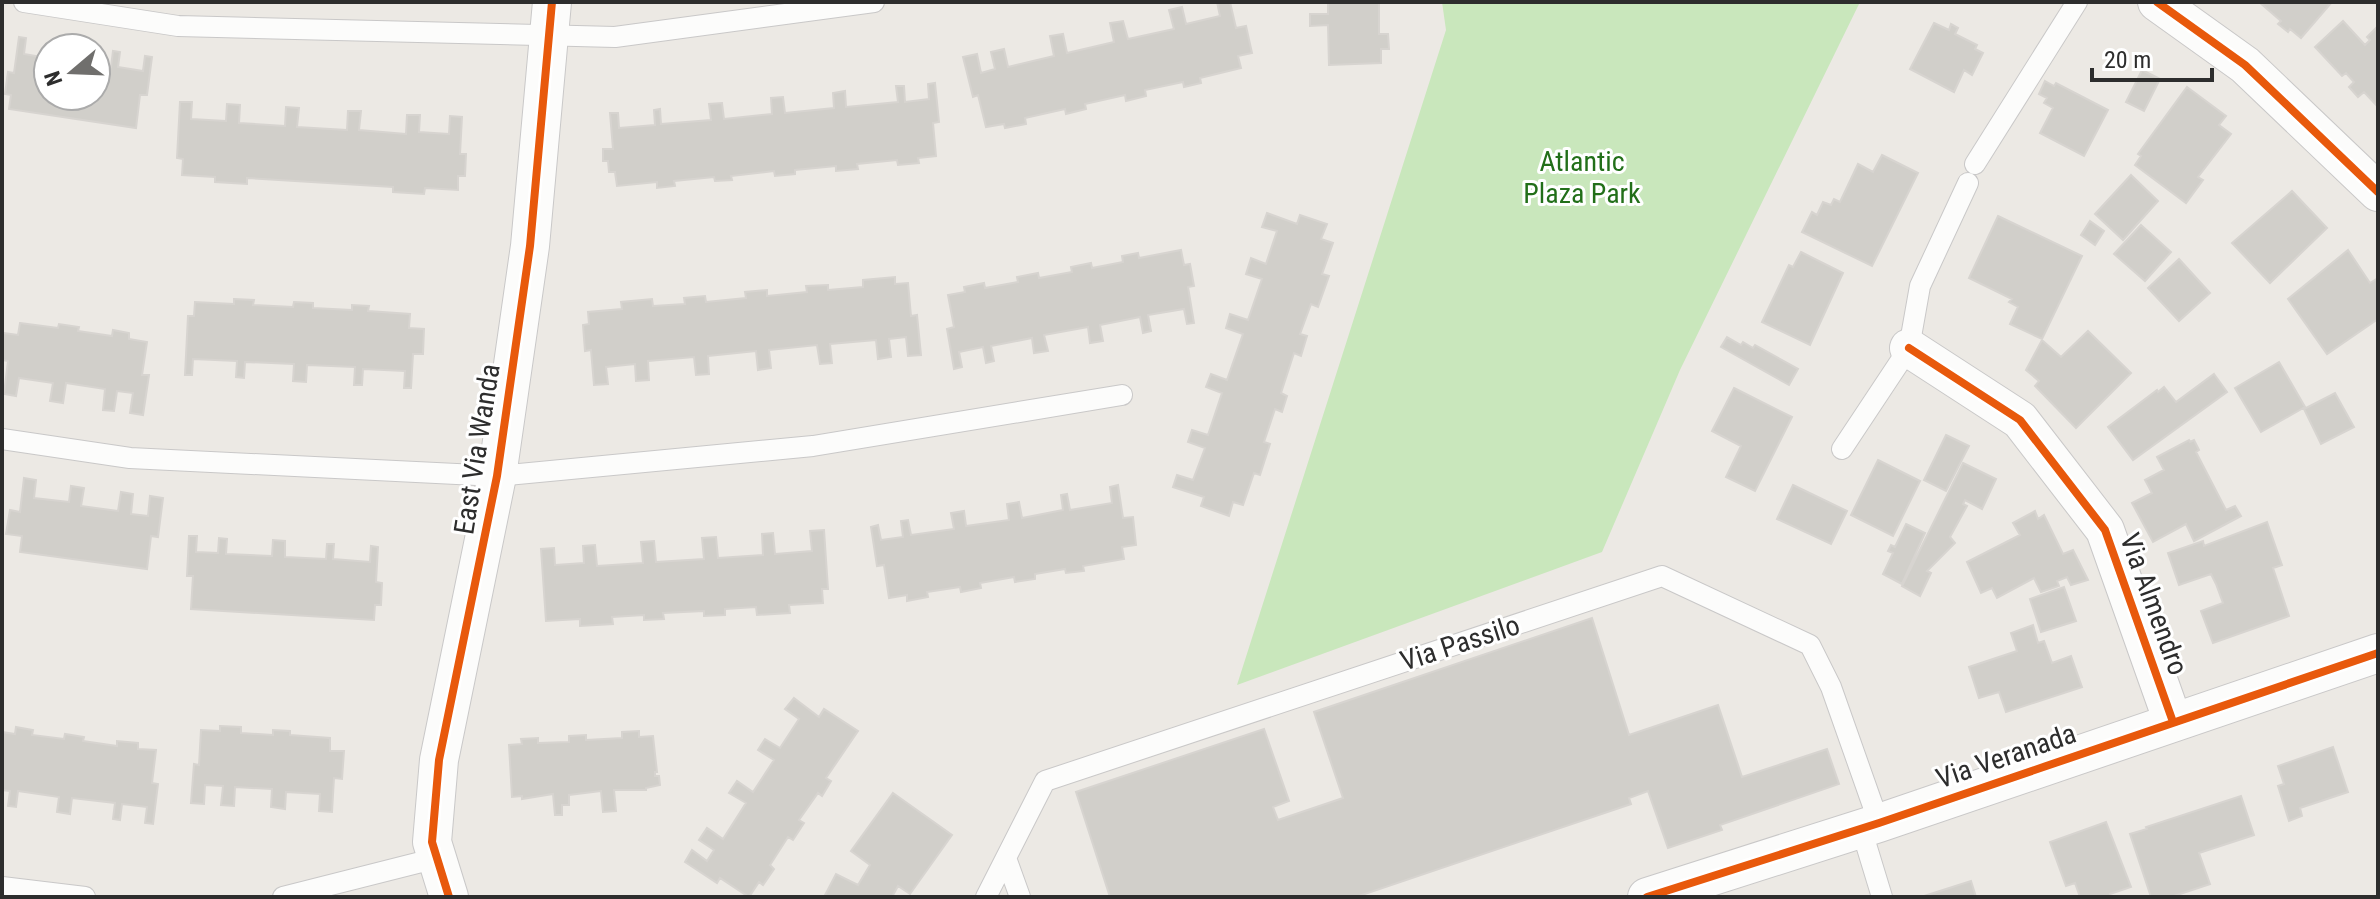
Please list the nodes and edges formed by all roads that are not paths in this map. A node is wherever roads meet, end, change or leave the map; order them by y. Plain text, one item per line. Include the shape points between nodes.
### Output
1 (24, 2) edge
2 (874, 2) edge
3 (2077, 2) edge
4 (2157, 2) edge
5 (551, 18) edge
6 (2378, 192) edge
7 (1909, 348) junction
8 (1122, 395) dead end
9 (2, 439) edge
10 (1842, 449) dead end
11 (497, 476) junction
12 (2378, 653) edge
13 (2173, 722) junction
14 (1870, 826) junction
15 (437, 858) junction
16 (1006, 858) junction
17 (2, 887) edge
18 (85, 897) edge
19 (283, 897) edge
20 (449, 897) edge
21 (986, 897) edge
22 (1020, 897) edge
23 (1647, 897) edge
24 (1882, 897) edge

1 - 5 lane via 178,26
2 - 5 lane via 615,37
3 - 7 lane via 1971,173 1920,286
4 - 6 street via 2245,65
5 - 11 street, East Via Wanda via 530,246
7 - 10 lane
7 - 13 street, Via Almendro via 2020,420 2105,530
8 - 11 lane via 813,446
9 - 11 lane via 130,458
11 - 15 street, East Via Wanda via 439,760 432,842
12 - 13 street, Via Veranada
13 - 14 street, Via Veranada
14 - 16 lane, Via Passilo via 1831,687 1810,645 1662,576 1045,781
14 - 23 street, Via Veranada
14 - 24 lane, Via Passilo
15 - 19 lane
15 - 20 street, East Via Wanda
16 - 21 lane, Via Passilo
16 - 22 lane
17 - 18 lane

